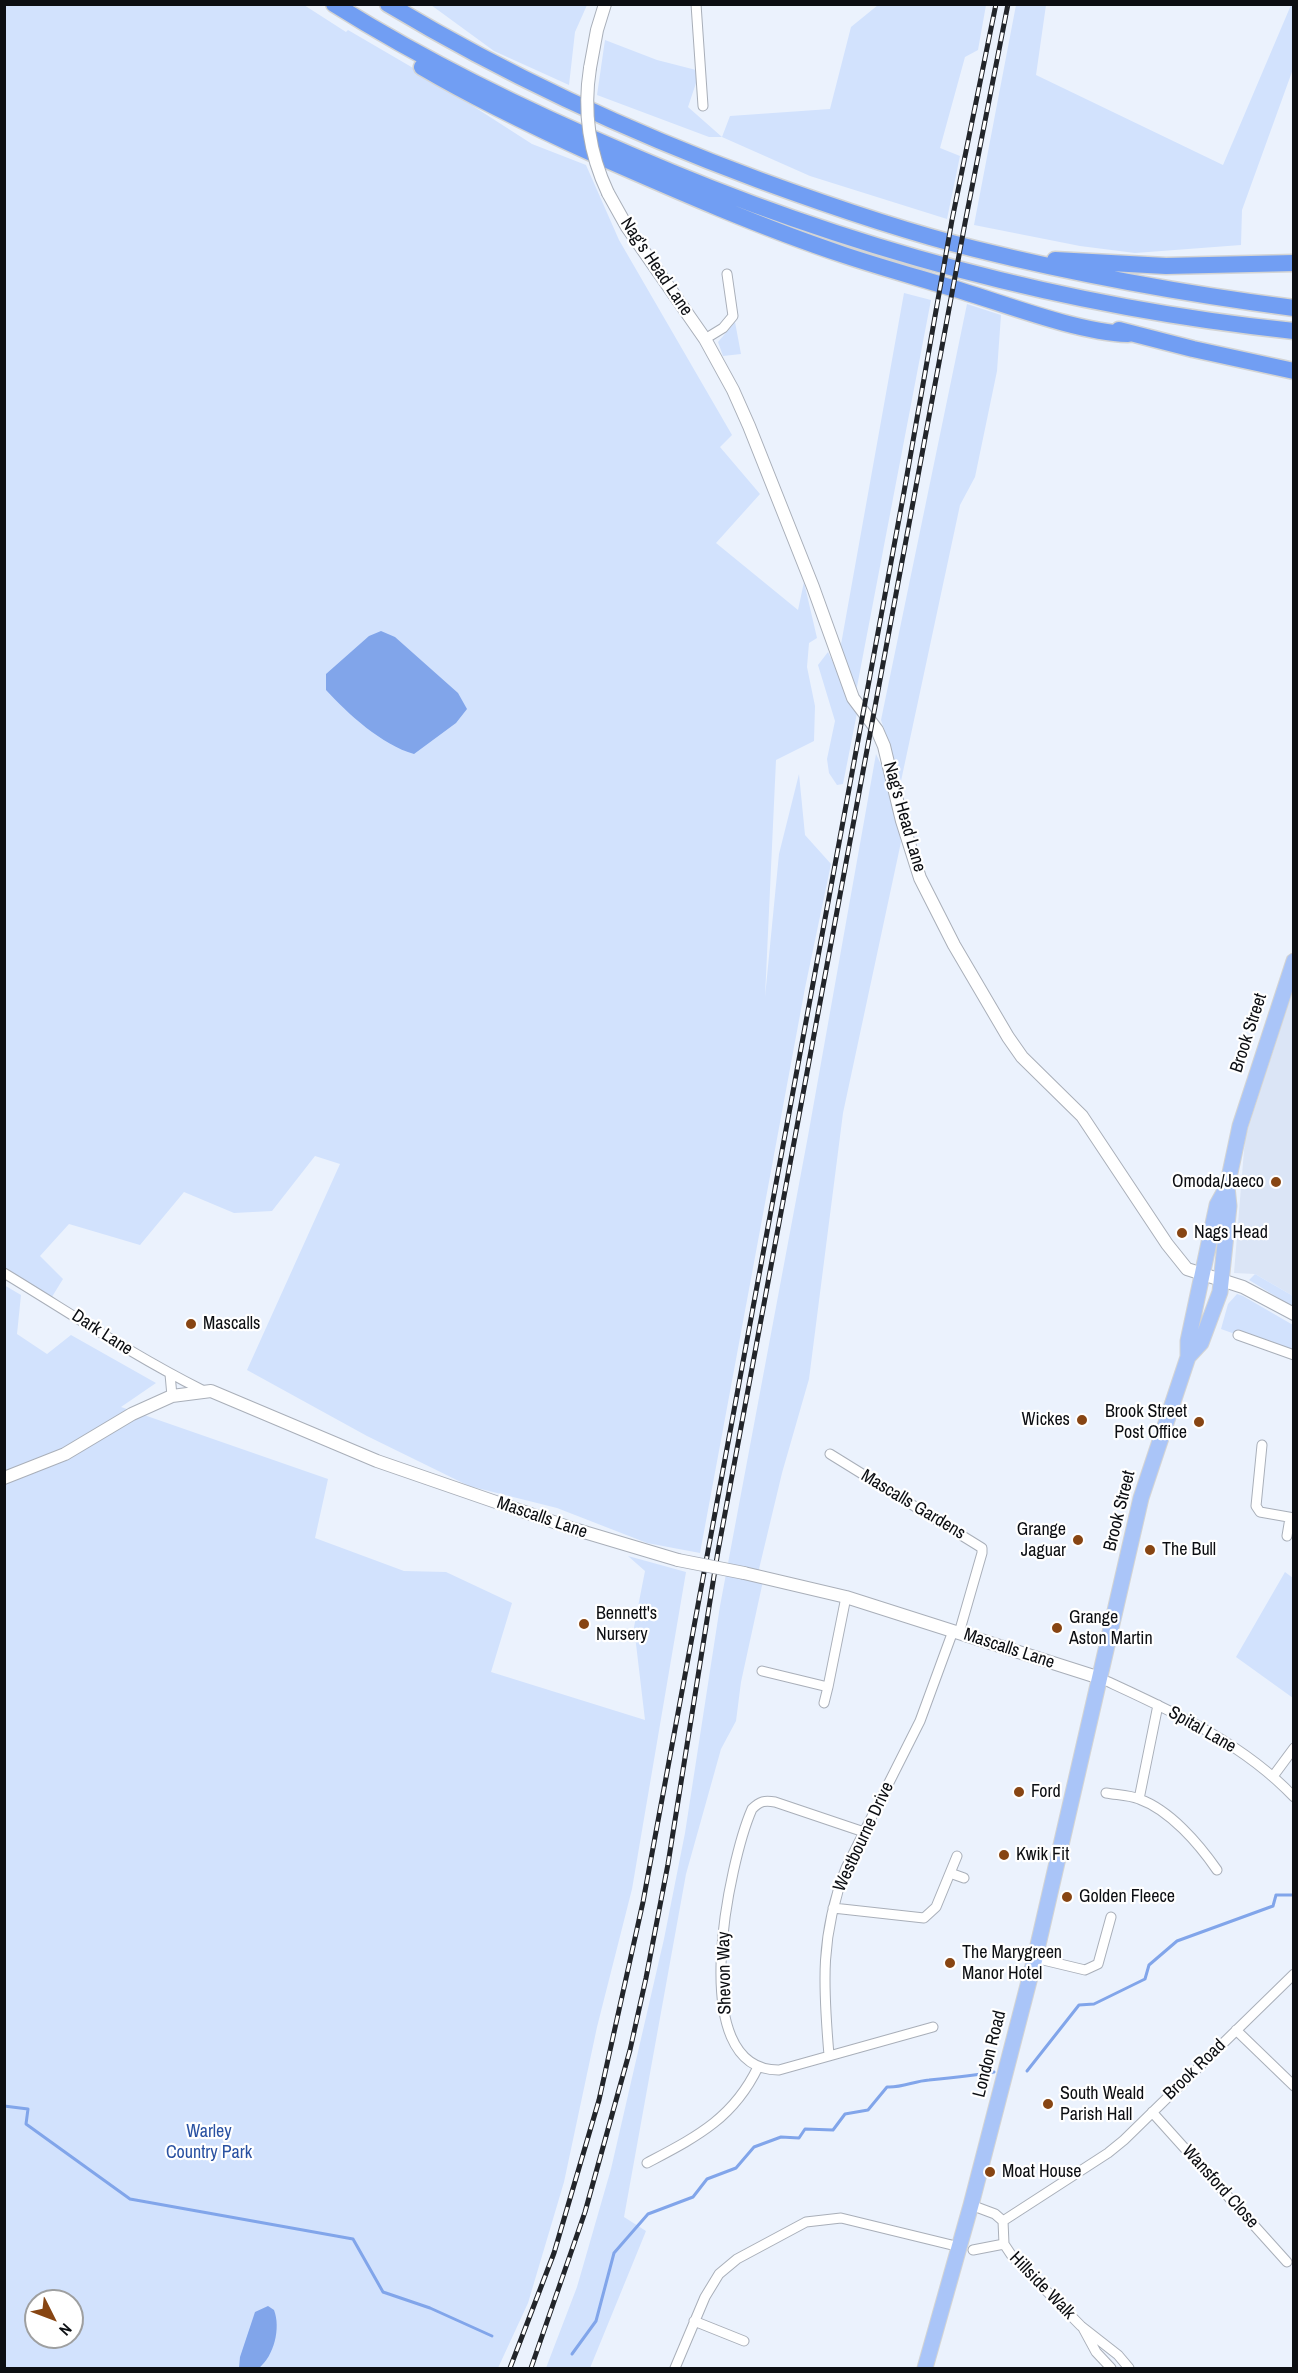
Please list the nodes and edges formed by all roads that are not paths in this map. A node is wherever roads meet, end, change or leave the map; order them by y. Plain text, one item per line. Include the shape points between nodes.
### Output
1 (334, 4) edge
2 (388, 4) edge
3 (605, 4) edge
4 (696, 4) edge
5 (391, 39) junction
6 (703, 106) dead end
7 (832, 234) junction
8 (1025, 261) junction
9 (1293, 263) edge
10 (727, 274) dead end
11 (1293, 308) edge
12 (1293, 331) edge
13 (1128, 334) junction
14 (705, 339) junction
15 (1293, 371) edge
16 (1293, 961) edge
17 (1227, 1186) junction
18 (4, 1273) edge
19 (1202, 1274) junction
20 (1221, 1279) junction
21 (1293, 1314) edge
22 (1238, 1335) dead end
23 (1293, 1355) edge
24 (1188, 1357) junction
25 (170, 1374) junction
26 (202, 1390) junction
27 (172, 1396) junction
28 (1262, 1445) dead end
29 (830, 1454) dead end
30 (4, 1478) edge
31 (1292, 1518) edge
32 (1287, 1536) dead end
33 (846, 1597) junction
34 (956, 1632) junction
35 (762, 1671) dead end
36 (1100, 1678) junction
37 (828, 1687) junction
38 (824, 1703) dead end
39 (1158, 1705) junction
40 (1293, 1748) edge
41 (1274, 1775) junction
42 (1107, 1793) dead end
43 (1293, 1797) edge
44 (1140, 1799) junction
45 (864, 1832) junction
46 (957, 1856) dead end
47 (1217, 1870) dead end
48 (950, 1873) junction
49 (964, 1878) dead end
50 (832, 1908) junction
51 (1111, 1917) dead end
52 (1035, 1958) junction
53 (1293, 1974) edge
54 (933, 2027) dead end
55 (1236, 2030) junction
56 (829, 2055) junction
57 (758, 2067) junction
58 (1293, 2086) edge
59 (1152, 2112) junction
60 (647, 2163) dead end
61 (971, 2205) junction
62 (1003, 2221) junction
63 (1004, 2244) junction
64 (966, 2248) junction
65 (1287, 2262) dead end
66 (694, 2321) junction
67 (1082, 2326) junction
68 (744, 2341) dead end
69 (675, 2368) edge
70 (925, 2368) edge
71 (1111, 2368) edge
72 (1129, 2368) edge

1 - 5 highway
2 - 8 highway via 529,83 684,152 879,222
3 - 14 street, Nag's Head Lane, bridge via 590,68 587,111 593,154 627,227
4 - 6 street
5 - 7 highway via 600,142
5 - 13 highway via 411,60 473,96 648,178 749,220 845,256 1089,328
7 - 12 highway via 936,265 1061,295 1155,313
7 - 13 highway via 923,272
8 - 9 highway via 1166,266
8 - 11 highway via 1156,288
10 - 14 street via 733,316
13 - 15 highway
14 - 19 street, Nag's Head Lane via 749,426 853,698 884,746 911,851 954,945 1022,1057 1082,1116 1181,1263
16 - 17 main road, Brook Street via 1244,1115
17 - 19 main road, Brook Street via 1217,1205
17 - 20 main road, Brook Street via 1229,1206
18 - 25 street, Dark Lane
19 - 20 street, Nag's Head Lane
19 - 24 main road, Brook Street
20 - 21 street, Nag's Head Lane
20 - 24 main road, Brook Street via 1201,1343
22 - 23 street
24 - 36 main road, Brook Street via 1142,1498
25 - 26 street, Dark Lane
25 - 27 street
26 - 27 street, Mascalls Lane
26 - 33 street, Mascalls Lane, bridge via 235,1400 377,1461 574,1529 678,1560
27 - 30 street, Mascalls Lane via 132,1414 65,1454
28 - 31 street via 1256,1506 1260,1512
29 - 34 street, Mascalls Gardens via 982,1548
31 - 32 street
33 - 34 street, Mascalls Lane
33 - 37 street
34 - 36 street, Mascalls Lane
34 - 45 street, Westbourne Drive via 920,1721
35 - 37 street
36 - 39 street, Spital Lane
36 - 52 main road, London Road
37 - 38 street
39 - 41 street, Spital Lane via 1221,1739
39 - 44 street
40 - 41 street
41 - 43 street, Spital Lane
42 - 44 street
44 - 47 street via 1185,1830
45 - 50 street, Westbourne Drive
45 - 57 street, Shevon Way via 775,1802 765,1800 752,1809 726,1908 722,1995 735,2044
46 - 48 street
48 - 49 street
48 - 50 street via 936,1907 924,1918
50 - 56 street, Westbourne Drive via 824,1965
51 - 52 street via 1098,1964 1085,1970
52 - 61 main road, London Road
53 - 55 street, Brook Road
54 - 56 street
55 - 58 street
55 - 59 street, Brook Road
56 - 57 street via 779,2070
57 - 60 street via 739,2100 725,2115 696,2138
59 - 62 street, Brook Road via 1108,2153
59 - 65 street, Wansford Close
61 - 62 street
61 - 64 main road, London Road
62 - 63 street
63 - 64 street
63 - 67 street, Hillside Walk
64 - 66 street via 841,2218 806,2222 728,2265 711,2285
64 - 70 main road, London Road
66 - 68 street
66 - 69 street
67 - 71 street, Hillside Walk via 1096,2352
67 - 72 street, Hillside Walk

